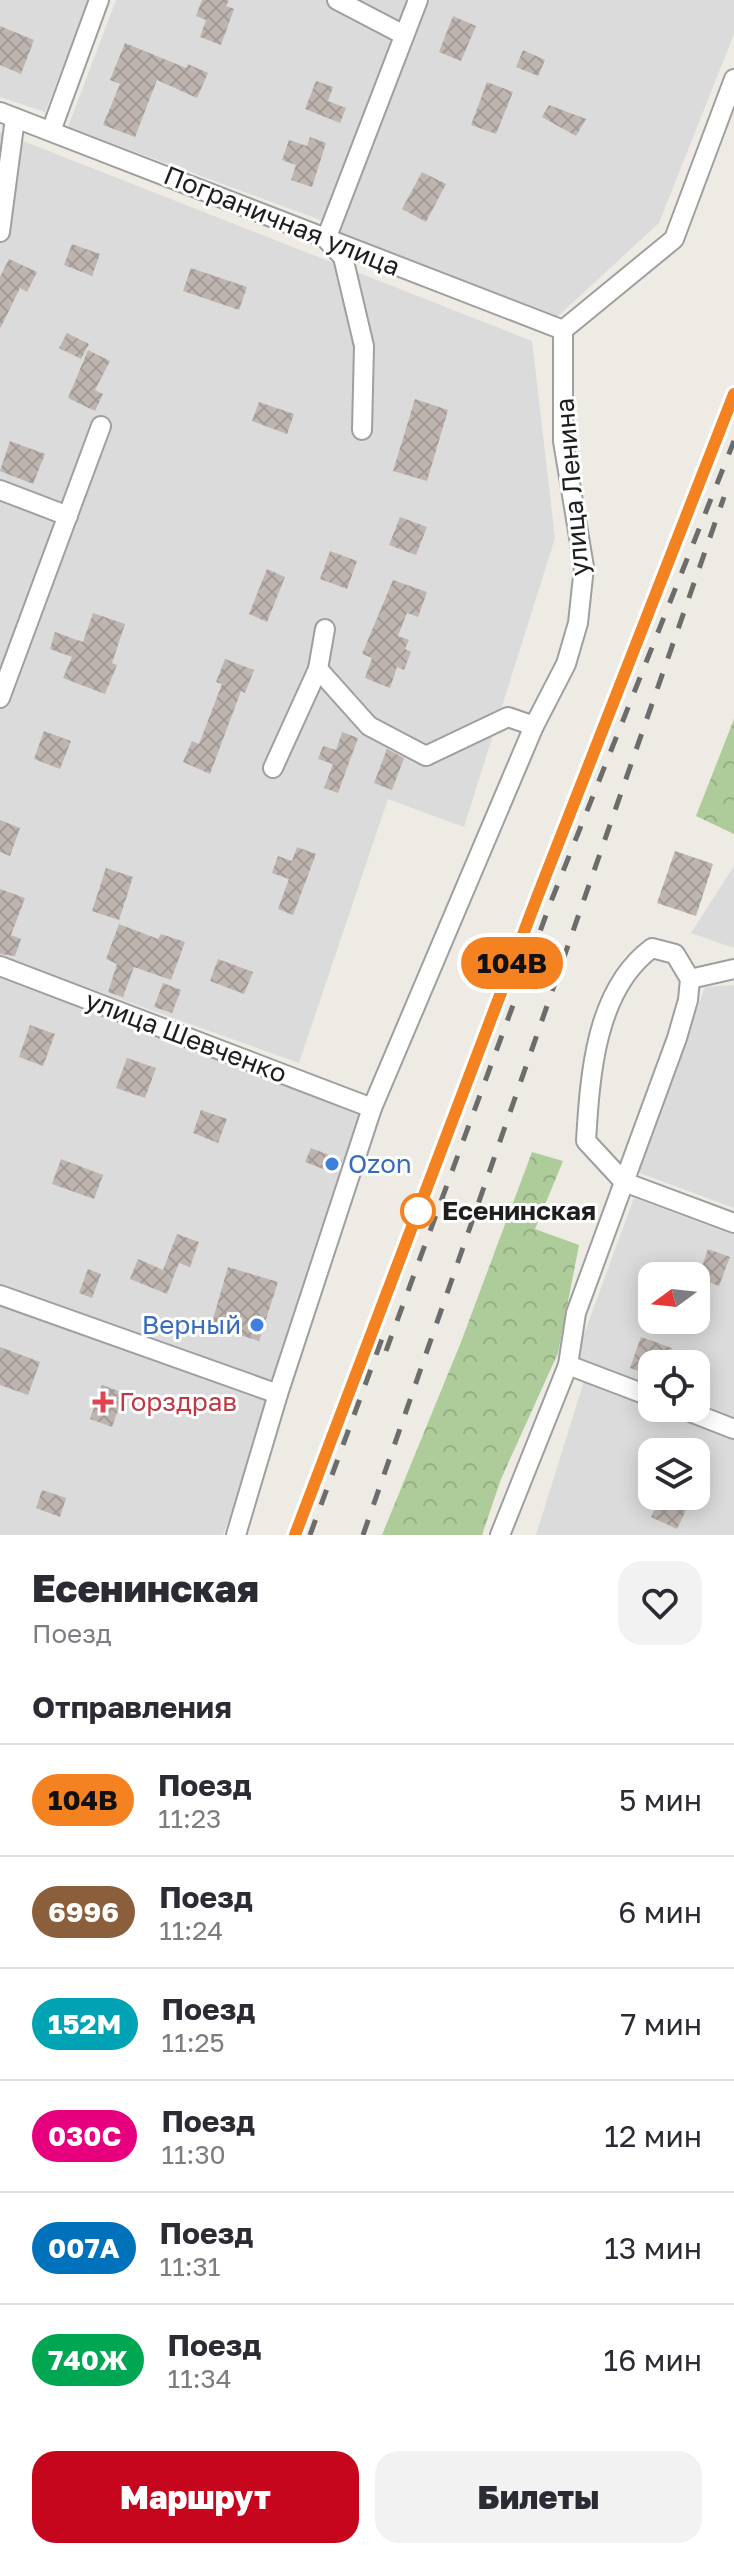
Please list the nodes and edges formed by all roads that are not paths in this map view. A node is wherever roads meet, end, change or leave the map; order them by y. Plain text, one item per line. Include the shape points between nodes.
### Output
1 (99, 0) edge
2 (337, 0) edge
3 (418, 0) edge
4 (404, 35) junction
5 (734, 79) edge
6 (8, 115) edge
7 (51, 131) junction
8 (0, 232) edge
9 (326, 239) junction
10 (563, 330) junction
11 (101, 426) dead end
12 (362, 430) dead end
13 (0, 490) edge
14 (68, 516) junction
15 (325, 629) dead end
16 (318, 669) junction
17 (0, 698) edge
18 (534, 726) junction
19 (273, 768) dead end
20 (0, 966) edge
21 (734, 969) edge
22 (690, 979) junction
23 (372, 1108) junction
24 (624, 1182) junction
25 (734, 1223) edge
26 (0, 1295) edge
27 (568, 1365) junction
28 (638, 1392) edge
29 (278, 1394) junction
30 (710, 1420) edge
31 (734, 1429) edge
32 (236, 1535) edge
33 (500, 1535) edge

1 - 7 street
2 - 4 street
3 - 4 street
4 - 9 street
5 - 10 street via 674,239
6 - 7 street, Пограничная улица
6 - 8 street
7 - 9 street, Пограничная улица
9 - 10 street, Пограничная улица
9 - 12 street via 343,257 364,346
10 - 18 street, улица Ленина via 563,441 584,567 578,623 566,664
11 - 14 street
13 - 14 street
14 - 17 street
15 - 16 street
16 - 18 street via 369,726 426,756 508,717
16 - 19 street
18 - 23 street, улица Ленина
20 - 23 street, улица Шевченко
21 - 22 street
22 - 24 street via 688,1000
22 - 24 street via 675,954 652,948 634,962 610,1004 591,1068 586,1141
23 - 29 street, улица Ленина
24 - 25 street
24 - 27 street via 576,1313
26 - 29 street
27 - 28 street
27 - 33 street
29 - 32 street, улица Ленина
30 - 31 street

